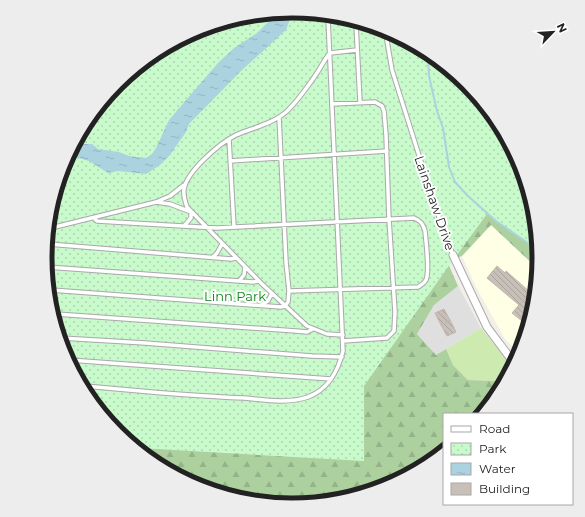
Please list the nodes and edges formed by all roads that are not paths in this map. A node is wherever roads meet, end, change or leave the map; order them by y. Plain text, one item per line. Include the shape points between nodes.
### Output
1 (328, 21) edge
2 (356, 26) edge
3 (386, 37) edge
4 (357, 50) junction
5 (330, 53) junction
6 (360, 102) junction
7 (332, 104) junction
8 (279, 117) junction
9 (230, 139) junction
10 (387, 151) junction
11 (334, 155) junction
12 (281, 158) junction
13 (230, 161) junction
14 (186, 183) junction
15 (156, 202) junction
16 (191, 212) junction
17 (94, 218) junction
18 (389, 219) junction
19 (337, 222) junction
20 (285, 225) junction
21 (184, 226) junction
22 (54, 227) edge
23 (234, 227) junction
24 (206, 228) junction
25 (53, 244) edge
26 (222, 244) junction
27 (453, 255) joint
28 (213, 257) junction
29 (236, 258) junction
30 (53, 267) edge
31 (245, 267) junction
32 (239, 281) junction
33 (259, 281) junction
34 (393, 288) junction
35 (341, 289) junction
36 (54, 290) edge
37 (289, 291) junction
38 (272, 293) junction
39 (260, 305) junction
40 (285, 306) junction
41 (59, 314) edge
42 (313, 329) junction
43 (343, 335) junction
44 (66, 338) edge
45 (343, 341) junction
46 (342, 357) junction
47 (511, 359) edge
48 (75, 360) edge
49 (331, 379) junction
50 (89, 386) edge

1 - 5 lane
2 - 4 lane
3 - 27 lane, Lainshaw Drive via 392,70
4 - 5 lane
4 - 6 lane
5 - 7 lane
5 - 8 lane via 301,96
6 - 7 lane
6 - 10 lane via 375,102 382,106
7 - 11 lane
8 - 9 lane
8 - 12 lane
9 - 13 lane
9 - 14 lane via 210,153
10 - 11 lane
10 - 18 lane
11 - 12 lane
11 - 19 lane
12 - 13 lane
12 - 20 lane
13 - 23 lane
14 - 15 lane via 170,196
14 - 16 lane via 184,198
15 - 16 lane
15 - 17 lane
16 - 21 lane via 191,218
16 - 24 lane
17 - 21 lane via 97,221
17 - 22 lane
18 - 19 lane
18 - 34 lane
18 - 34 lane via 414,218 423,224 428,271 423,284
19 - 20 lane
19 - 35 lane
20 - 23 lane
20 - 37 lane
21 - 24 lane
23 - 24 lane
24 - 26 lane
25 - 28 lane
26 - 28 lane
26 - 29 lane
27 - 47 street, Lainshaw Drive via 486,327
28 - 29 lane
29 - 31 lane
30 - 32 lane
31 - 32 lane via 244,276
31 - 33 lane
32 - 33 lane
33 - 38 lane
34 - 35 lane
34 - 45 lane via 395,325 392,335 379,339
35 - 37 lane
35 - 43 lane
36 - 39 lane
37 - 40 lane
38 - 39 lane via 268,301
38 - 40 lane
39 - 40 lane
40 - 42 lane
41 - 42 lane via 307,332
42 - 43 lane via 326,334
43 - 45 lane
44 - 46 lane
45 - 46 lane
46 - 49 lane via 339,368
48 - 49 lane
49 - 50 lane via 308,397 282,401

